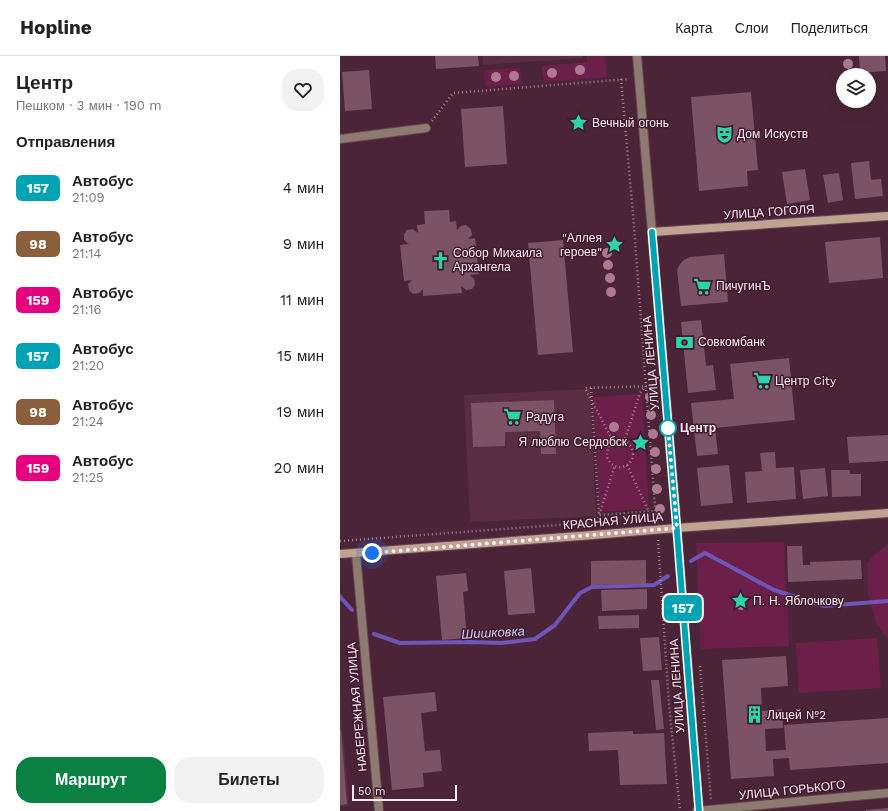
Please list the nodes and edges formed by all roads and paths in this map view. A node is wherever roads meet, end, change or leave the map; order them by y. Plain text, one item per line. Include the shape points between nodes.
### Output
1 (637, 56) edge
2 (639, 78) junction
3 (621, 79) junction
4 (426, 128) joint
5 (340, 140) edge
6 (888, 216) edge
7 (652, 232) junction
8 (646, 386) junction
9 (591, 388) junction
10 (592, 401) junction
11 (624, 442) junction
12 (614, 443) junction
13 (627, 465) junction
14 (615, 466) junction
15 (649, 512) junction
16 (888, 513) edge
17 (599, 515) junction
18 (597, 522) junction
19 (604, 522) dead end
20 (677, 528) junction
21 (593, 535) junction
22 (340, 541) edge
23 (659, 551) dead end
24 (340, 554) edge
25 (356, 554) junction
26 (700, 659) dead end
27 (888, 793) edge
28 (718, 800) dead end
29 (379, 811) edge
30 (680, 811) edge
31 (698, 811) edge

1 - 2 street, УЛИЦА ЛЕНИНА
2 - 3 path
2 - 7 street, УЛИЦА ЛЕНИНА
3 - 4 path via 453,93
3 - 8 path
4 - 5 street
6 - 7 street, УЛИЦА ГОГОЛЯ
7 - 20 street, УЛИЦА ЛЕНИНА
8 - 9 path
8 - 11 path via 640,393
8 - 15 path via 655,511
9 - 10 path
9 - 10 path via 585,388
10 - 12 path
10 - 17 path
11 - 12 path
11 - 13 path via 630,446 633,454
12 - 14 path via 609,447 607,455
13 - 14 path
13 - 15 path
14 - 17 path
15 - 17 path
16 - 20 street, КРАСНАЯ УЛИЦА
17 - 18 path
18 - 19 path
18 - 21 path
18 - 22 path
20 - 21 street, КРАСНАЯ УЛИЦА
20 - 31 street, УЛИЦА ЛЕНИНА
21 - 25 street, КРАСНАЯ УЛИЦА
23 - 30 path via 669,705
24 - 25 street, КРАСНАЯ УЛИЦА
25 - 29 street, НАБЕРЕЖНАЯ УЛИЦА
26 - 28 path via 711,801
27 - 31 street, УЛИЦА ГОРЬКОГО

